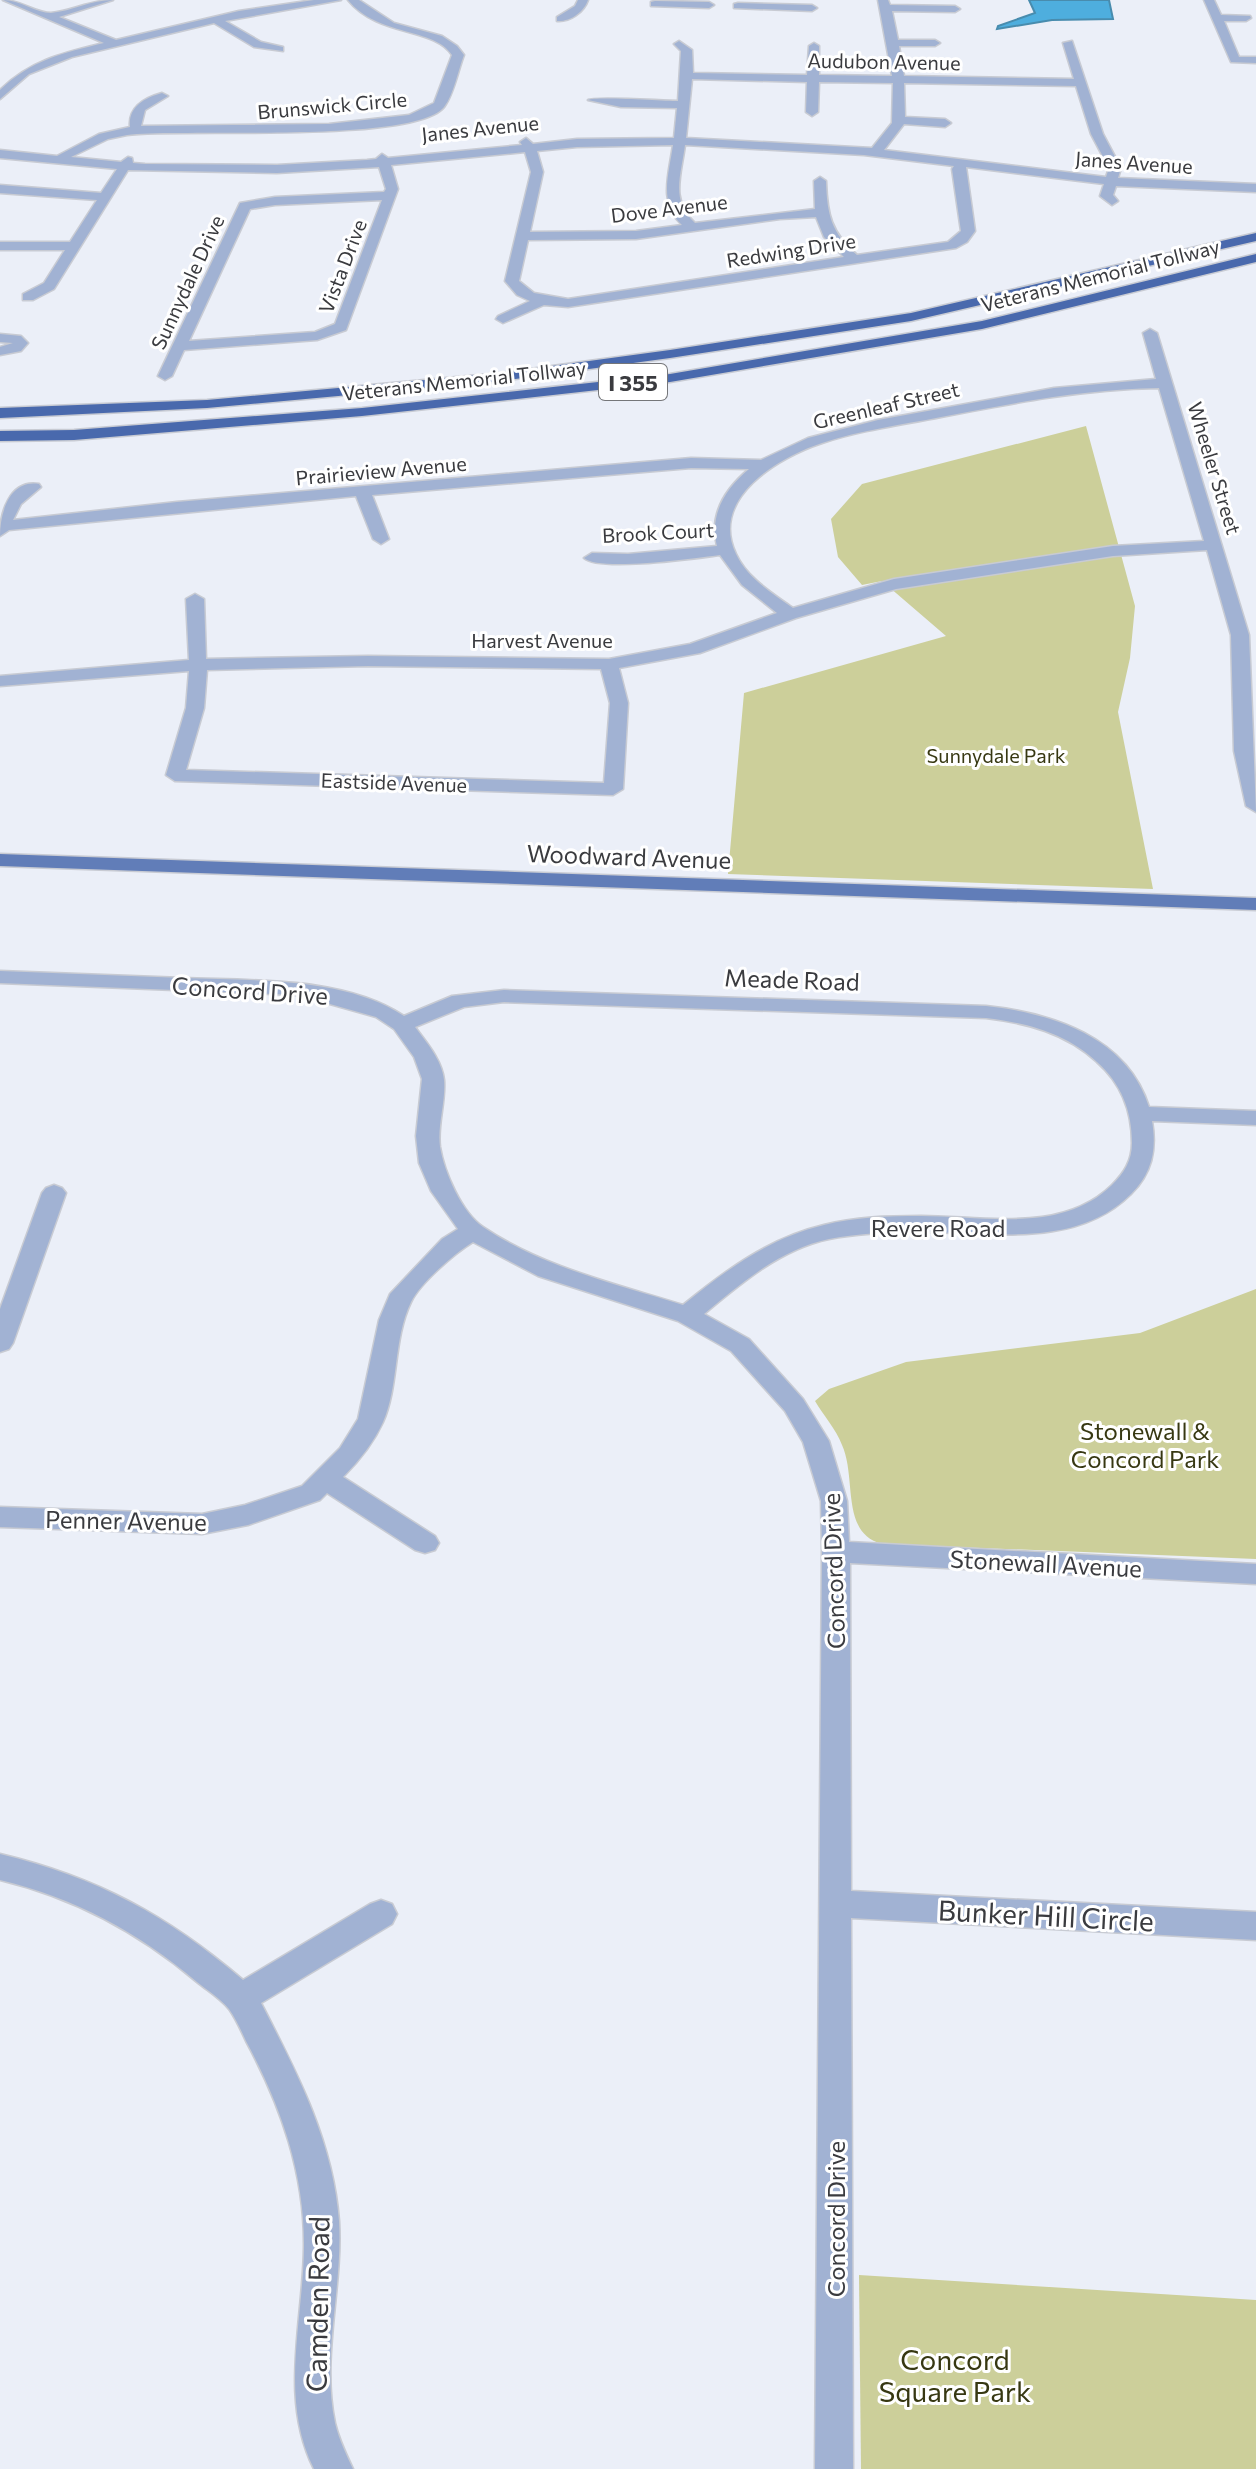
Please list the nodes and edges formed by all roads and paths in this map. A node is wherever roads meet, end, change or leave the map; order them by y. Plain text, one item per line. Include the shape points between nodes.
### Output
1 (8, 0) edge
2 (108, 0) edge
3 (336, 0) edge
4 (353, 0) edge
5 (583, 0) edge
6 (1209, 0) edge
7 (764, 3) edge
8 (812, 4) edge
9 (884, 4) edge
10 (709, 5) dead end
11 (654, 6) edge
12 (738, 6) dead end
13 (955, 9) dead end
14 (47, 17) junction
15 (1217, 18) junction
16 (1246, 18) dead end
17 (215, 19) junction
18 (561, 19) dead end
19 (811, 23) dead end
20 (113, 43) junction
21 (893, 43) junction
22 (935, 43) dead end
23 (1068, 43) dead end
24 (679, 44) dead end
25 (814, 46) dead end
26 (279, 49) dead end
27 (1256, 60) edge
28 (687, 76) junction
29 (815, 78) junction
30 (897, 80) junction
31 (1081, 83) junction
32 (0, 96) edge
33 (162, 96) dead end
34 (594, 100) dead end
35 (684, 105) junction
36 (812, 112) dead end
37 (900, 120) junction
38 (945, 123) dead end
39 (136, 129) junction
40 (680, 138) junction
41 (528, 144) junction
42 (0, 147) edge
43 (877, 150) junction
44 (0, 154) edge
45 (60, 158) junction
46 (383, 160) junction
47 (963, 162) junction
48 (126, 164) junction
49 (820, 181) dead end
50 (1112, 182) junction
51 (1256, 188) edge
52 (0, 189) edge
53 (390, 196) junction
54 (103, 197) junction
55 (1112, 201) dead end
56 (820, 213) junction
57 (692, 227) junction
58 (522, 236) junction
59 (1256, 237) edge
60 (0, 246) edge
61 (74, 246) junction
62 (1256, 258) edge
63 (855, 260) junction
64 (28, 297) dead end
65 (543, 300) junction
66 (503, 319) dead end
67 (1150, 333) dead end
68 (0, 338) edge
69 (180, 346) junction
70 (0, 351) edge
71 (165, 376) dead end
72 (1166, 383) junction
73 (0, 413) edge
74 (0, 436) edge
75 (764, 465) junction
76 (33, 487) dead end
77 (362, 491) junction
78 (1, 528) edge
79 (381, 539) dead end
80 (1215, 545) junction
81 (726, 550) junction
82 (592, 558) dead end
83 (195, 599) dead end
84 (790, 614) junction
85 (609, 664) junction
86 (198, 665) junction
87 (0, 681) edge
88 (1256, 806) edge
89 (0, 860) edge
90 (1256, 904) edge
91 (0, 977) edge
92 (402, 1024) junction
93 (1142, 1114) junction
94 (1256, 1118) edge
95 (54, 1193) dead end
96 (472, 1231) junction
97 (687, 1315) junction
98 (0, 1343) edge
99 (326, 1479) junction
100 (0, 1517) edge
101 (425, 1543) dead end
102 (836, 1552) junction
103 (1256, 1574) edge
104 (0, 1867) edge
105 (835, 1904) junction
106 (381, 1914) dead end
107 (1256, 1926) edge
108 (240, 1999) junction
109 (334, 2469) edge
110 (834, 2469) edge

1 - 14 street
2 - 14 street
3 - 17 street
4 - 39 street, Brunswick Circle via 387,25 456,49 439,105 432,111 325,128
5 - 18 street via 580,8
6 - 15 street
7 - 8 street
7 - 12 street
8 - 19 street
9 - 13 street
9 - 21 street
10 - 11 street
14 - 20 street
15 - 16 street
15 - 27 street via 1235,60
17 - 20 street
17 - 26 street via 258,45
20 - 32 street via 31,69
21 - 22 street
21 - 30 street
23 - 31 street
24 - 28 street via 686,50
25 - 29 street
28 - 29 street, Audubon Avenue
28 - 35 street
29 - 30 street, Audubon Avenue
29 - 36 street
30 - 31 street, Audubon Avenue
30 - 37 street
31 - 50 street via 1097,134 1113,162
33 - 39 street via 136,112
34 - 35 street
35 - 40 street
37 - 38 street
37 - 43 street
39 - 45 street, Brunswick Circle via 95,137
40 - 41 street, Janes Avenue
40 - 43 street, Janes Avenue
40 - 57 street via 672,200
41 - 46 street, Janes Avenue
41 - 58 street via 537,172
42 - 45 street, Janes Avenue
43 - 47 street, Janes Avenue
44 - 45 street, Janes Avenue
45 - 48 street, Janes Avenue
46 - 48 street, Janes Avenue via 277,169
46 - 53 street, Vista Drive
47 - 50 street, Janes Avenue
47 - 63 street, Redwing Drive via 958,169 965,236 951,245
48 - 54 street
49 - 56 street
50 - 51 street, Janes Avenue
50 - 55 street via 1106,196
52 - 54 street
53 - 69 street, Sunnydale Drive via 245,206
53 - 69 street, Vista Drive via 338,329 317,336
54 - 61 street
56 - 57 street, Dove Avenue
56 - 63 street via 828,237
57 - 58 street, Dove Avenue via 619,236
58 - 65 street via 512,281 520,292
59 - 73 highway, Veterans Memorial Tollway / I 355 via 911,317 655,357 207,404
60 - 61 street
61 - 64 street via 49,286
62 - 74 highway, Veterans Memorial Tollway / I 355 via 982,325 670,378 362,412
63 - 65 street, Redwing Drive via 579,303
65 - 66 street
67 - 72 street, Wheeler Street
68 - 70 street via 21,343
69 - 71 street, Sunnydale Drive
72 - 75 street, Greenleaf Street via 1068,389 871,426 811,442
72 - 80 street, Wheeler Street
75 - 77 street, Prairieview Avenue via 691,463
75 - 81 street, Greenleaf Street via 725,507 720,527
76 - 78 street via 14,501
77 - 78 street, Prairieview Avenue
77 - 79 street
80 - 84 street, Harvest Avenue via 1113,551 936,576
80 - 88 street, Wheeler Street via 1240,635 1243,751
81 - 82 street, Brook Court
81 - 84 street via 741,575
83 - 86 street
84 - 85 street, Harvest Avenue via 694,649
85 - 86 street, Harvest Avenue
85 - 86 street, Eastside Avenue via 619,703 613,789 175,775 198,688
86 - 87 street, Harvest Avenue
89 - 90 main road, Woodward Avenue
91 - 92 street, Concord Drive via 298,989 384,1012
92 - 93 street, Meade Road via 460,1001 504,996 1008,1014 1089,1042 1123,1074
92 - 96 street, Concord Drive via 433,1079 427,1136 431,1163 443,1191
93 - 94 street
93 - 97 street, Revere Road via 1139,1169 1121,1192 1090,1211 1049,1224 1015,1227 890,1224 814,1235 739,1271
95 - 98 street
96 - 97 street, Concord Drive via 547,1270
96 - 99 street, Penner Avenue via 402,1294 391,1320 371,1420
97 - 102 street, Concord Drive via 740,1345 807,1425 830,1482
99 - 100 street, Penner Avenue via 311,1493 202,1524
99 - 101 street
102 - 103 street, Stonewall Avenue
102 - 105 street, Concord Drive
104 - 108 street, Camden Road via 65,1884 139,1919
105 - 107 street, Bunker Hill Circle
105 - 110 street, Concord Drive
106 - 108 street
108 - 109 street, Camden Road via 292,2098 314,2168 322,2246 314,2394

